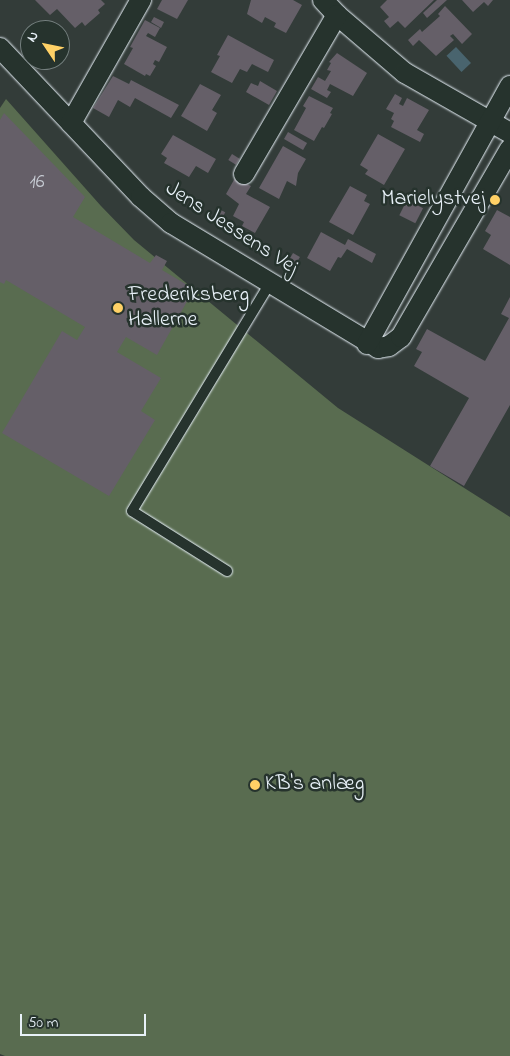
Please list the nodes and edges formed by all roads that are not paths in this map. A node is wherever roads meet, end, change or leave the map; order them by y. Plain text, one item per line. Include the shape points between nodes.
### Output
1 (141, 0) edge
2 (323, 0) edge
3 (337, 15) junction
4 (0, 48) edge
5 (510, 86) edge
6 (490, 121) junction
7 (71, 123) junction
8 (510, 133) edge
9 (510, 148) edge
10 (244, 174) dead end
11 (270, 284) junction
12 (367, 344) junction
13 (226, 571) dead end

1 - 7 street
2 - 3 street
3 - 6 street via 405,73
3 - 10 street
4 - 7 street, Jens Jessens Vej
5 - 6 street
6 - 8 street
6 - 12 street
7 - 11 street, Jens Jessens Vej via 141,197 171,223
9 - 12 street via 401,337 389,346 378,348
11 - 12 street, Jens Jessens Vej
11 - 13 lane via 132,511

